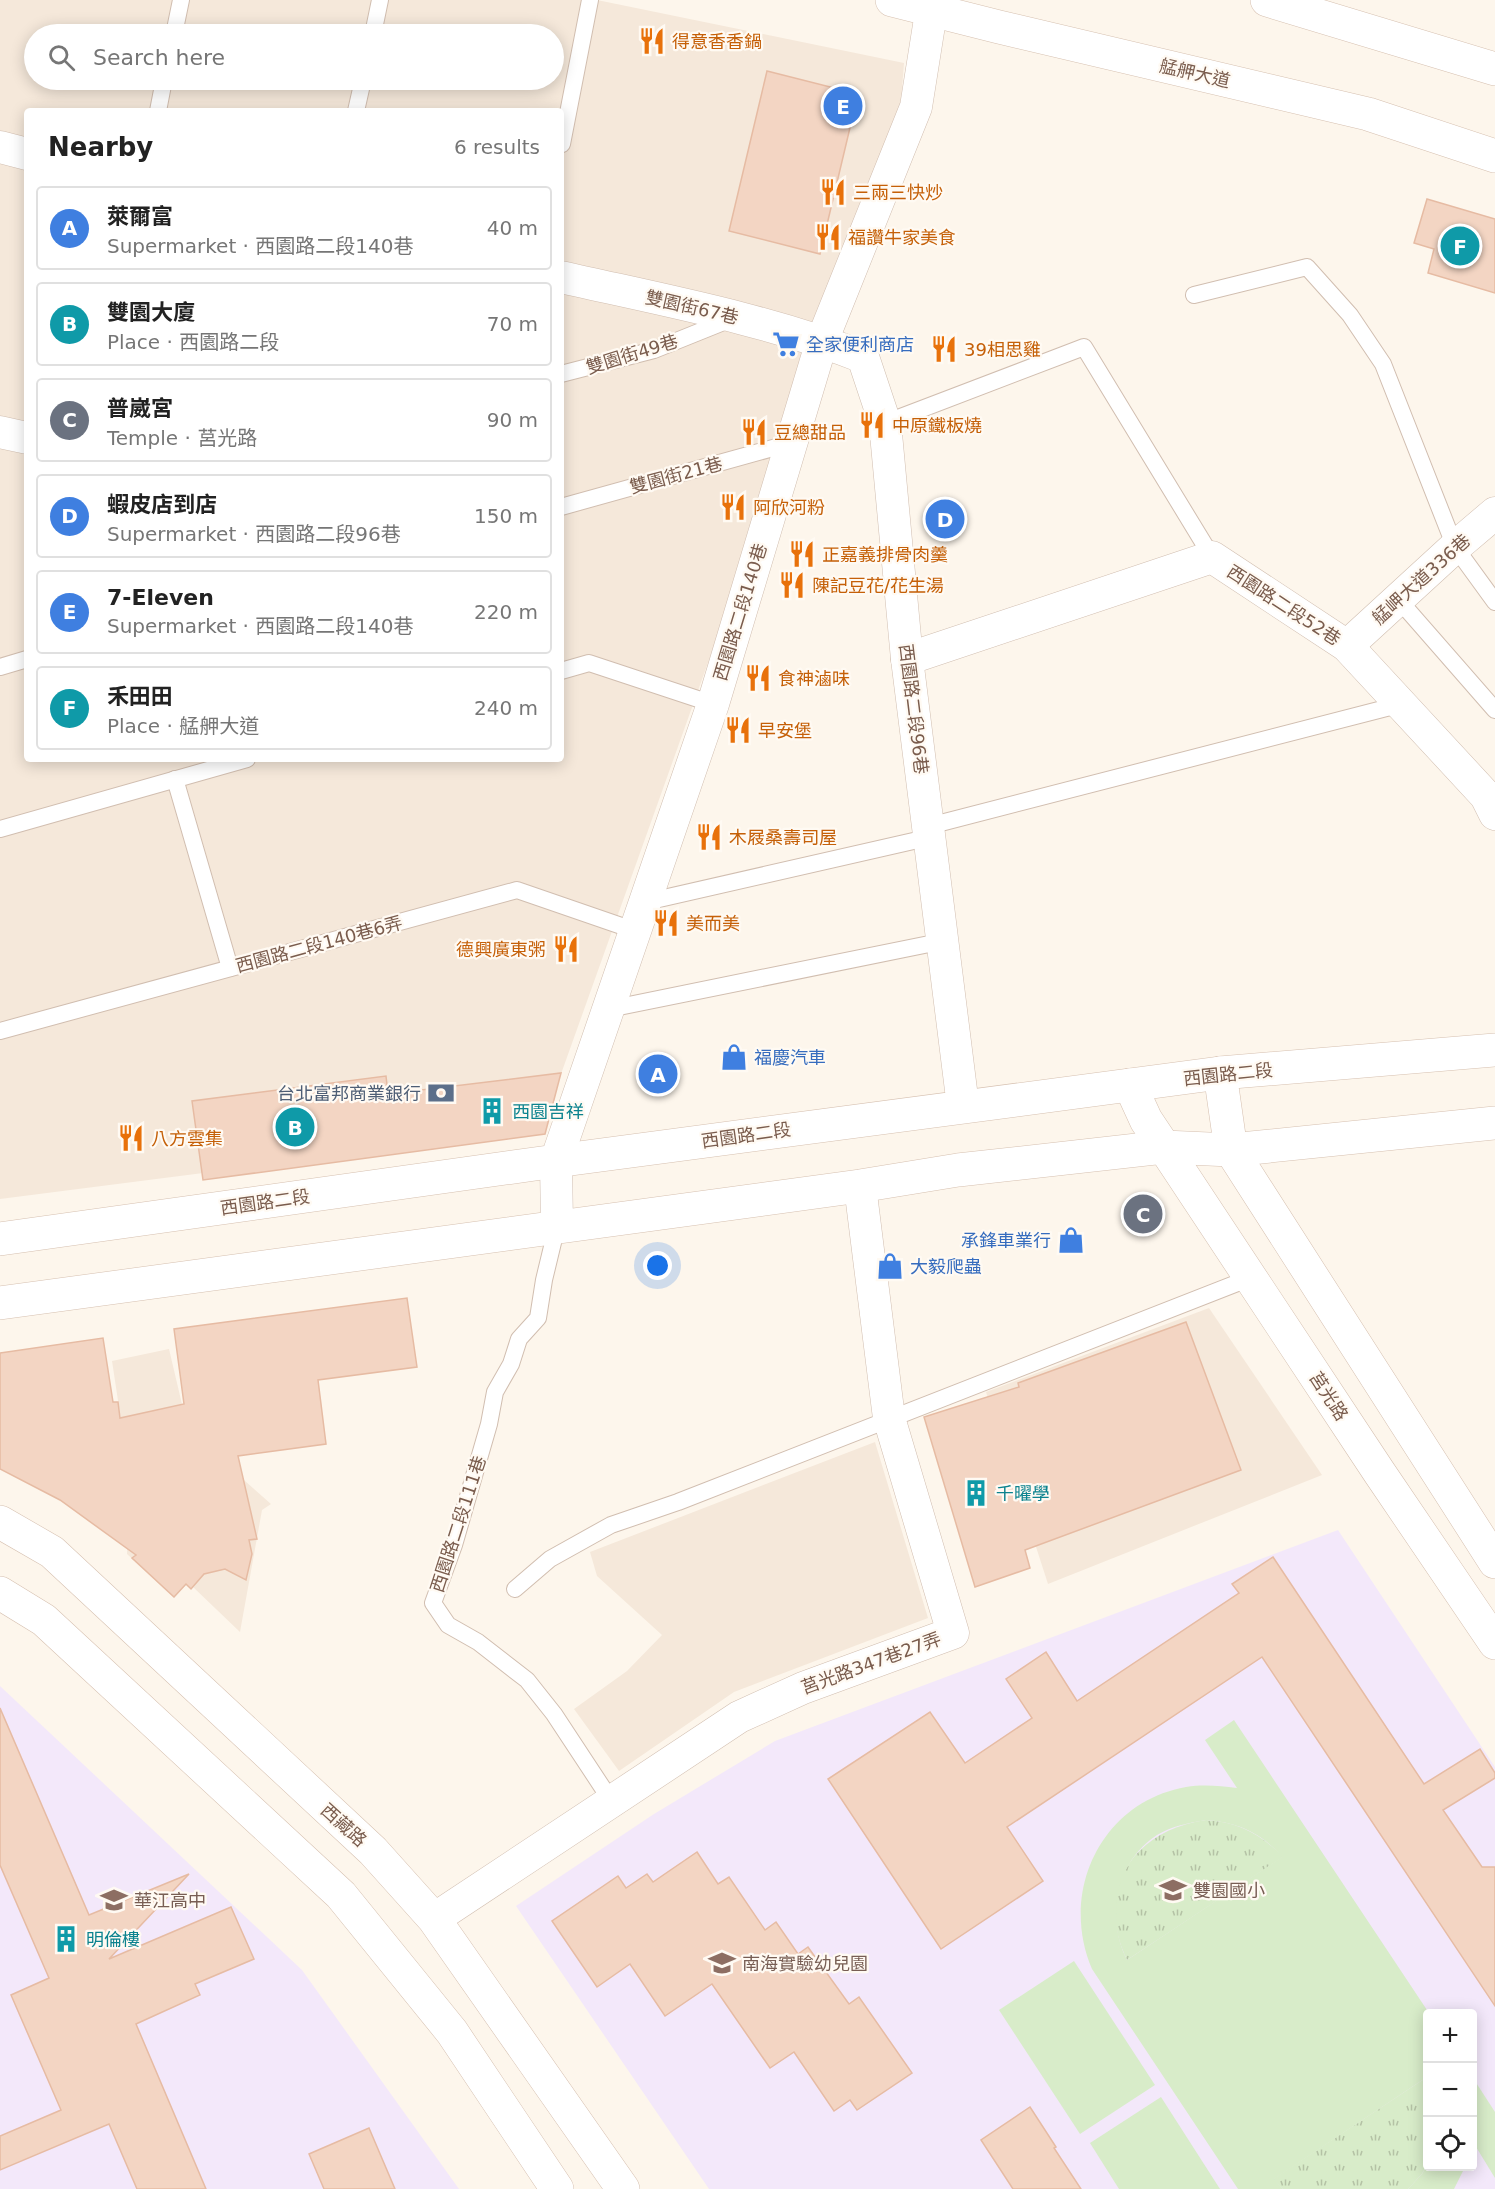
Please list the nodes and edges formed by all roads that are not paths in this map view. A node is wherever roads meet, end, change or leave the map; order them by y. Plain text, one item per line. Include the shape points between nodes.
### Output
1 (181, 0) edge
2 (380, 0) edge
3 (590, 0) edge
4 (892, 0) edge
5 (1267, 0) edge
6 (933, 5) edge
7 (176, 24) edge
8 (375, 24) edge
9 (1495, 69) edge
10 (162, 90) edge
11 (361, 90) edge
12 (159, 108) edge
13 (357, 108) edge
14 (564, 134) edge
15 (0, 147) edge
16 (24, 153) edge
17 (1495, 156) edge
18 (564, 278) edge
19 (1194, 295) dead end
20 (735, 317) junction
21 (822, 341) junction
22 (564, 373) edge
23 (885, 423) junction
24 (0, 432) edge
25 (24, 437) edge
26 (791, 443) junction
27 (564, 506) edge
28 (1495, 513) edge
29 (1455, 547) junction
30 (1212, 557) junction
31 (1398, 599) junction
32 (1495, 602) edge
33 (1347, 646) junction
34 (907, 659) junction
35 (24, 660) edge
36 (0, 667) edge
37 (564, 670) edge
38 (713, 704) junction
39 (1402, 704) junction
40 (1495, 710) edge
41 (236, 762) edge
42 (175, 779) junction
43 (1495, 814) edge
44 (0, 828) edge
45 (930, 832) junction
46 (641, 916) junction
47 (944, 941) junction
48 (230, 968) junction
49 (609, 1008) junction
50 (0, 1030) edge
51 (1495, 1050) edge
52 (1220, 1073) junction
53 (1130, 1085) junction
54 (963, 1106) junction
55 (1495, 1123) edge
56 (1164, 1147) junction
57 (1231, 1150) junction
58 (556, 1161) junction
59 (860, 1186) junction
60 (557, 1226) junction
61 (0, 1239) edge
62 (1250, 1278) junction
63 (0, 1303) edge
64 (889, 1418) junction
65 (0, 1522) edge
66 (1495, 1562) edge
67 (515, 1589) dead end
68 (0, 1593) edge
69 (1495, 1643) edge
70 (612, 1802) junction
71 (434, 1919) junction
72 (556, 2189) edge
73 (623, 2189) edge

1 - 7 lane
2 - 8 lane
3 - 14 lane
4 - 6 main road, 艋舺大道
5 - 9 main road
6 - 17 main road, 艋舺大道 via 999,27 1368,114
6 - 21 street, 西園路二段140巷 via 916,106
10 - 12 lane
11 - 13 lane
15 - 16 street
18 - 20 street, 雙園街67巷
19 - 29 lane via 1307,267 1350,315 1383,364
20 - 21 street, 雙園街67巷
20 - 22 lane, 雙園街49巷 via 654,350
21 - 23 street, 西園路二段96巷 via 863,357
21 - 26 street, 西園路二段140巷
23 - 30 lane via 1084,347
23 - 34 street, 西園路二段96巷
24 - 25 street
26 - 27 lane, 雙園街21巷
26 - 38 street, 西園路二段140巷
28 - 29 street, 艋岬大道336巷
29 - 31 street, 艋岬大道336巷
29 - 32 lane
30 - 33 street, 西園路二段52巷
30 - 34 street, 西園路二段52巷
31 - 33 street, 艋岬大道336巷
31 - 40 lane
33 - 39 street, 西園路二段52巷
34 - 45 street, 西園路二段96巷
35 - 36 lane
37 - 38 lane via 589,663
38 - 46 street, 西園路二段140巷
39 - 43 street, 西園路二段52巷 via 1486,796
39 - 45 lane
41 - 42 lane
42 - 44 lane
42 - 48 lane
45 - 46 lane
45 - 47 street, 西園路二段96巷
46 - 48 lane, 西園路二段140巷6弄 via 517,890
46 - 49 street, 西園路二段140巷
47 - 49 lane
47 - 54 street, 西園路二段96巷
48 - 50 lane, 西園路二段140巷6弄
49 - 58 street, 西園路二段140巷
51 - 52 main road, 西園路二段
52 - 53 main road, 西園路二段
52 - 57 main road
53 - 54 main road, 西園路二段
53 - 56 main road, 莒光路
54 - 58 main road, 西園路二段
55 - 57 main road
56 - 57 main road
56 - 59 main road via 958,1170
56 - 62 main road, 莒光路
57 - 66 main road
58 - 60 street, 西園路二段140巷
58 - 61 main road, 西園路二段
59 - 60 main road
59 - 64 street, 莒光路347巷27弄
60 - 63 main road
60 - 70 lane, 西園路二段111巷 via 538,1318 519,1339 511,1364 495,1392 454,1545 433,1603 448,1625 478,1642 527,1680
62 - 64 lane
62 - 69 main road, 莒光路
64 - 67 lane via 611,1525 550,1559
64 - 70 street, 莒光路347巷27弄 via 953,1633 802,1688 739,1717
65 - 71 main road, 西藏路 via 52,1552 86,1582 373,1851
68 - 72 main road via 44,1620 341,1895 452,2032
70 - 71 street, 莒光路347巷27弄
71 - 73 main road, 西藏路

